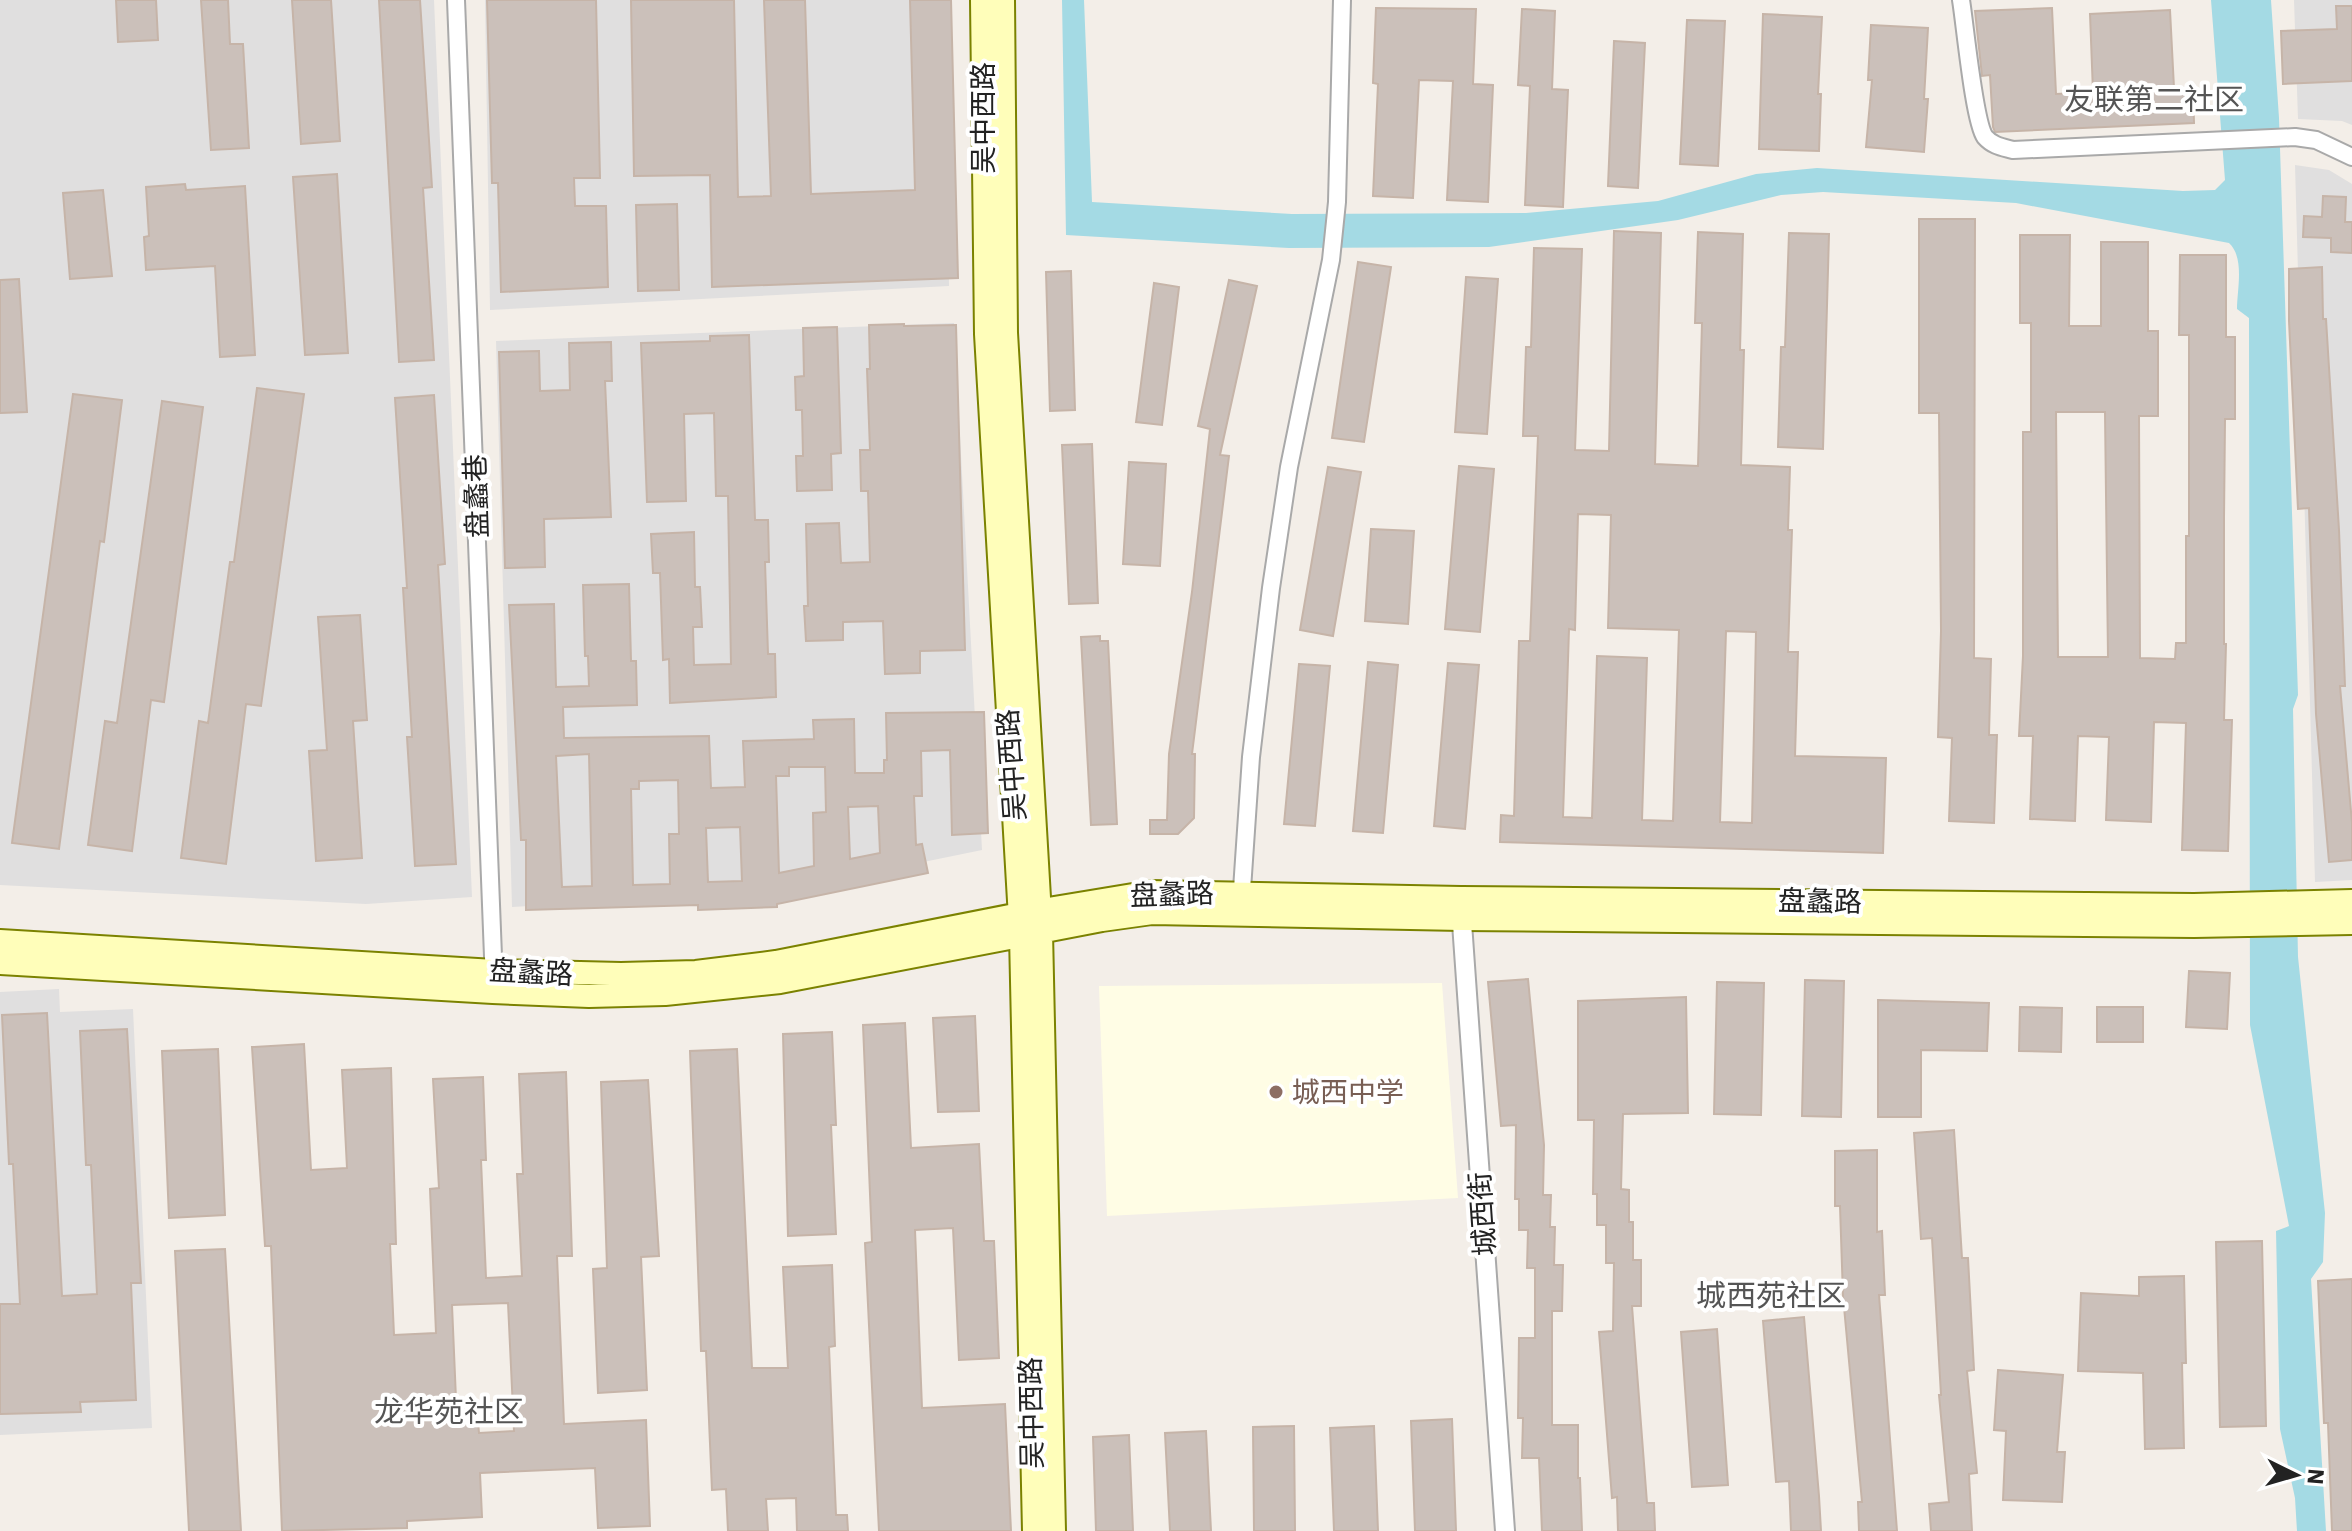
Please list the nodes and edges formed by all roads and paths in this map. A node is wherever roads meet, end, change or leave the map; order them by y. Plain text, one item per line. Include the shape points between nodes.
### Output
1 (456, 0) edge
2 (982, 0) edge
3 (1003, 0) edge
4 (1342, 0) edge
5 (1961, 0) edge
6 (2352, 157) edge
7 (2352, 901) edge
8 (1241, 903) junction
9 (1461, 908) junction
10 (2322, 914) junction
11 (1030, 923) junction
12 (2352, 923) edge
13 (0, 941) edge
14 (0, 963) edge
15 (494, 981) junction
16 (1034, 1531) edge
17 (1054, 1531) edge
18 (1505, 1531) edge

1 - 15 street, 盘蠡巷
2 - 11 main road, 吴中西路 via 986,334
3 - 11 main road, 吴中西路 via 1006,348
4 - 8 street via 1331,260 1289,467 1271,588
5 - 6 street via 1977,114 1983,134 1994,145 2013,150 2295,137 2316,140
7 - 10 main road, 盘蠡路
8 - 9 main road, 盘蠡路
8 - 11 main road, 盘蠡路
9 - 10 main road, 盘蠡路
9 - 18 street, 城西街
10 - 12 main road, 盘蠡路
11 - 15 main road, 盘蠡路 via 780,982 697,993 589,996
11 - 16 main road, 吴中西路
11 - 17 main road, 吴中西路
13 - 15 main road, 盘蠡路
14 - 15 main road, 盘蠡路

